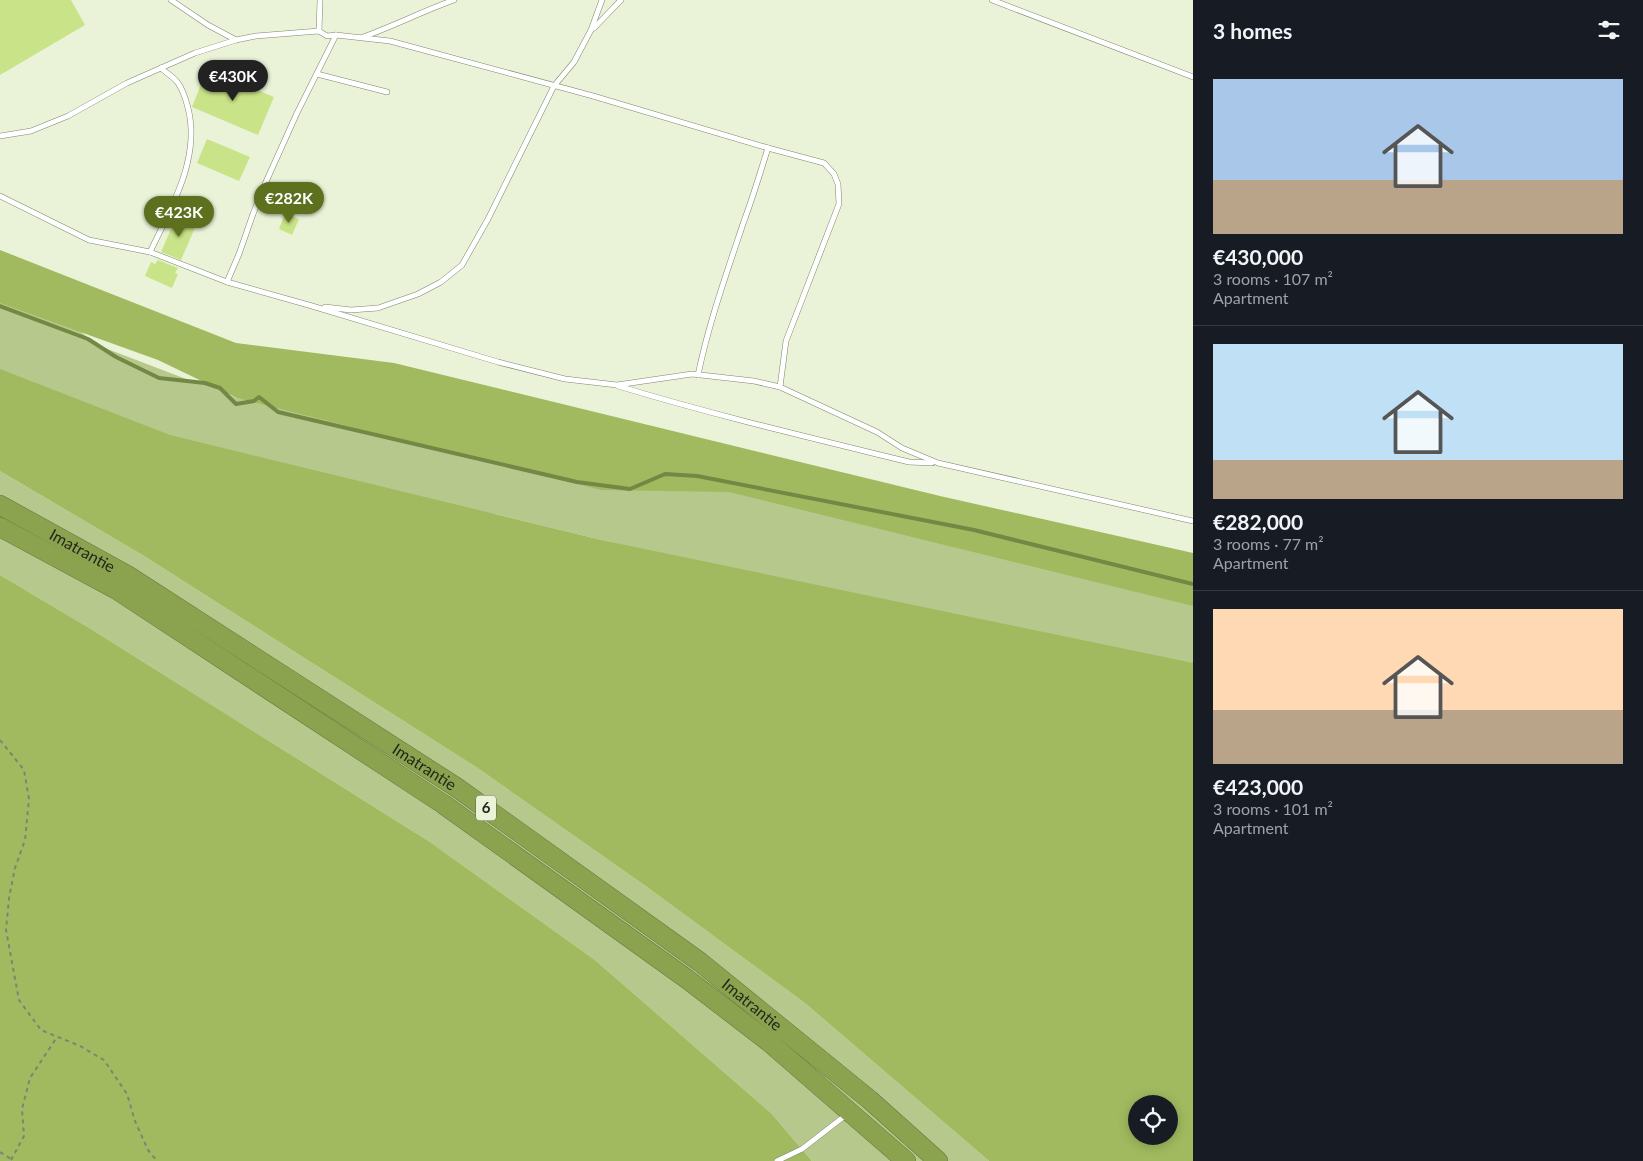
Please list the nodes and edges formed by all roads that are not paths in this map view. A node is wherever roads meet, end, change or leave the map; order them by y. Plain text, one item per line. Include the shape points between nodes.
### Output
1 (171, 0) edge
2 (320, 0) edge
3 (454, 0) edge
4 (602, 0) edge
5 (620, 0) edge
6 (992, 0) edge
7 (592, 30) junction
8 (318, 31) junction
9 (336, 35) junction
10 (360, 38) junction
11 (236, 40) junction
12 (161, 68) junction
13 (317, 74) junction
14 (1193, 77) edge
15 (554, 86) junction
16 (387, 92) dead end
17 (0, 136) edge
18 (768, 148) junction
19 (0, 196) edge
20 (150, 252) junction
21 (227, 282) junction
22 (312, 306) junction
23 (698, 375) junction
24 (617, 385) junction
25 (780, 388) junction
26 (938, 463) junction
27 (0, 504) edge
28 (1193, 521) edge
29 (0, 527) edge
30 (850, 1112) junction
31 (777, 1161) edge
32 (906, 1161) edge
33 (938, 1161) edge

1 - 11 lane
2 - 8 lane
3 - 10 lane
4 - 7 lane
5 - 7 lane
6 - 14 lane
7 - 15 lane via 574,62
8 - 9 lane via 327,36
8 - 11 lane
9 - 10 lane
9 - 13 lane
10 - 15 lane via 390,41
11 - 12 lane
12 - 17 lane via 126,83 68,116 31,130
12 - 20 lane via 178,83 192,122 187,169
13 - 16 lane
13 - 21 lane via 265,184
15 - 18 lane
15 - 22 lane via 462,265 441,282 418,294 378,308 351,310
18 - 23 lane via 718,297
18 - 25 lane via 824,163 838,184 838,204 786,341
19 - 20 lane via 89,240
20 - 21 lane
21 - 22 lane
22 - 24 lane via 498,362 565,379
23 - 24 lane
23 - 25 lane
24 - 26 lane via 765,427 899,460
25 - 26 lane
26 - 28 lane
27 - 33 highway, Imatrantie / 6 via 127,575 456,787 700,962 870,1100
29 - 30 highway, Imatrantie / 6 via 117,590 443,804 694,984 769,1042
30 - 31 lane via 802,1149
30 - 32 highway, Imatrantie / 6

